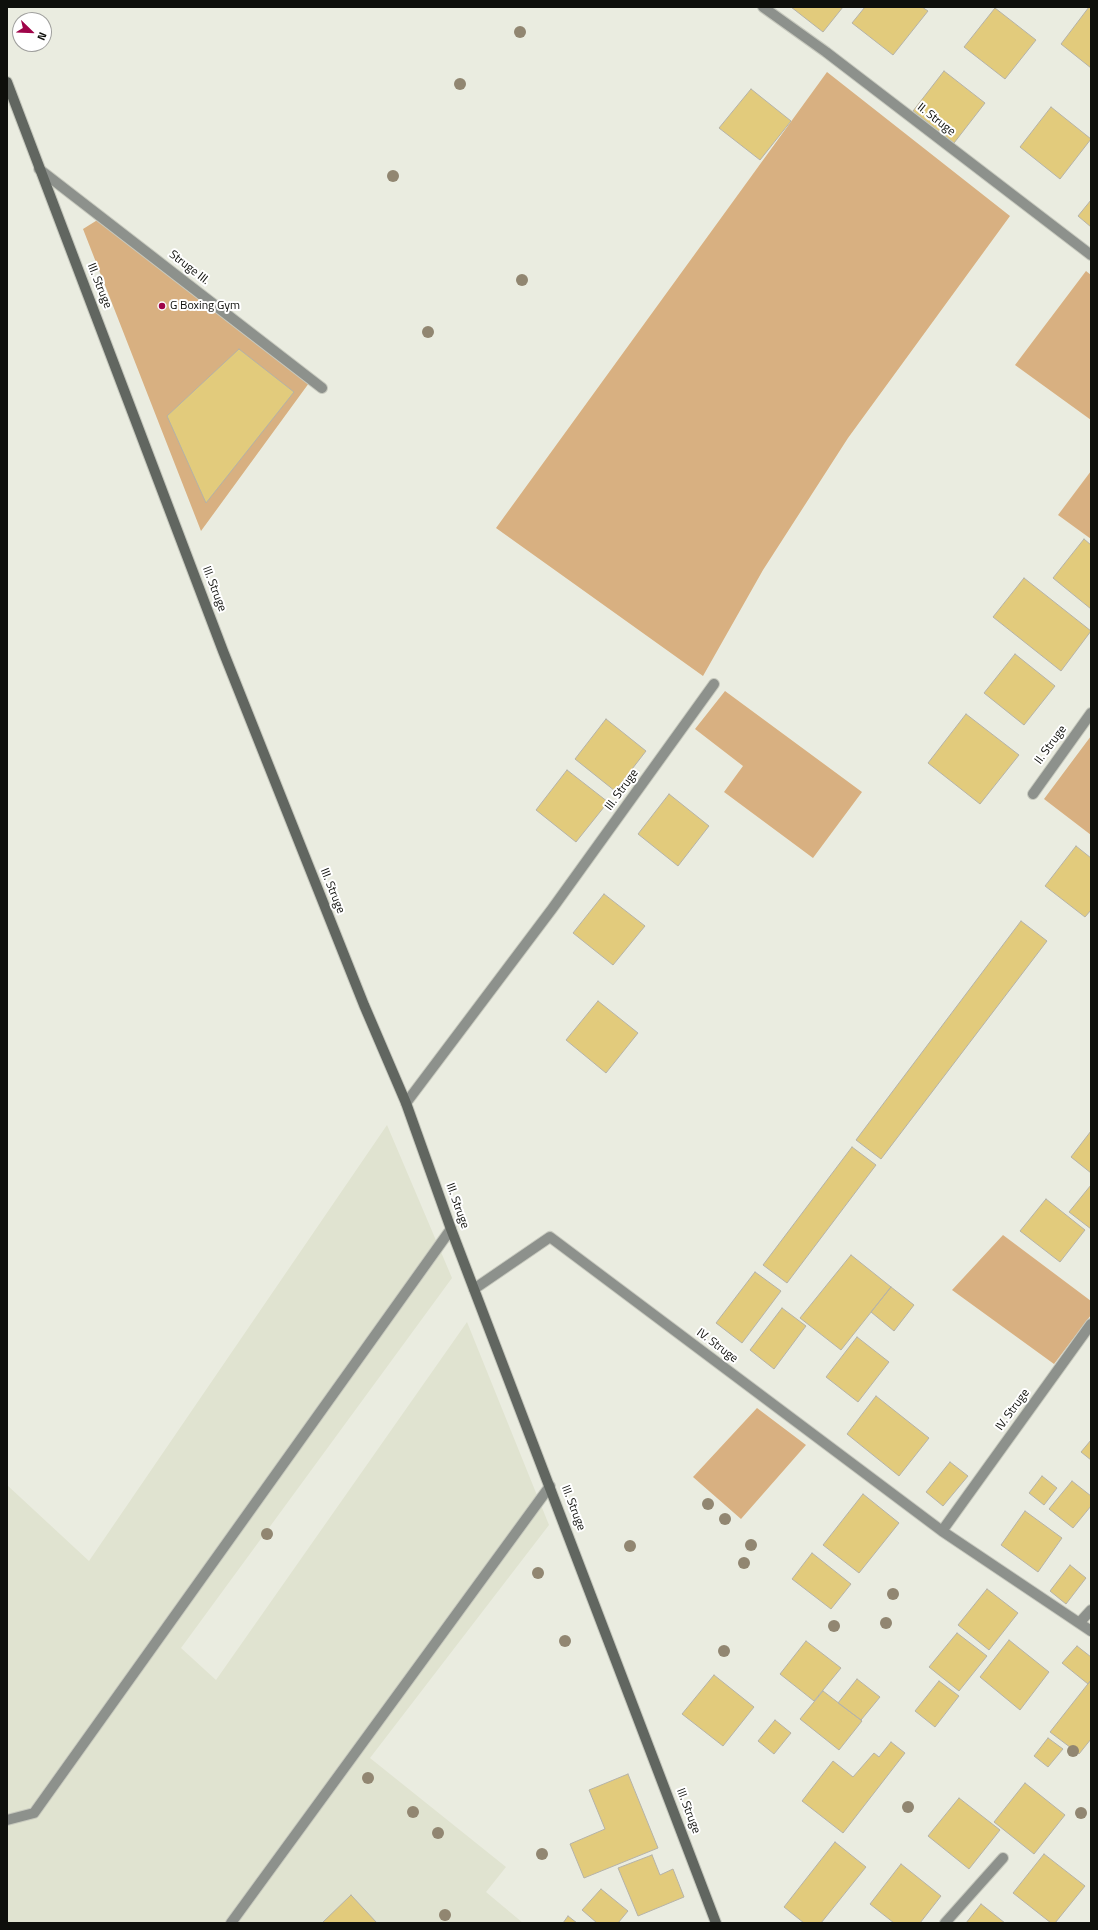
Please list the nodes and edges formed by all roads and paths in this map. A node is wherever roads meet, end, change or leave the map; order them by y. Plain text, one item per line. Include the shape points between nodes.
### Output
1 (763, 7) edge
2 (7, 82) edge
3 (39, 169) junction
4 (1091, 255) edge
5 (322, 388) dead end
6 (714, 684) dead end
7 (1091, 712) edge
8 (1033, 794) dead end
9 (406, 1103) junction
10 (451, 1229) junction
11 (474, 1289) junction
12 (1091, 1324) edge
13 (550, 1486) junction
14 (942, 1531) junction
15 (1091, 1610) edge
16 (1080, 1622) junction
17 (1091, 1631) edge
18 (7, 1820) edge
19 (1003, 1858) dead end
20 (232, 1923) edge
21 (716, 1923) edge
22 (945, 1923) edge

1 - 4 street, II. Struge via 826,52
2 - 3 street, III. Struge
3 - 5 street, Struge III.
3 - 9 street, III. Struge via 223,651 364,1005
6 - 9 street, III. Struge via 552,909
7 - 8 street, II. Struge
9 - 10 street, III. Struge
10 - 11 street, III. Struge
10 - 18 street via 34,1813
11 - 13 street, III. Struge
11 - 14 street, IV. Struge via 550,1237
12 - 14 street, IV. Struge
13 - 20 street
13 - 21 street, III. Struge
14 - 16 street, IV. Struge
15 - 16 street
16 - 17 street, IV. Struge
19 - 22 street

